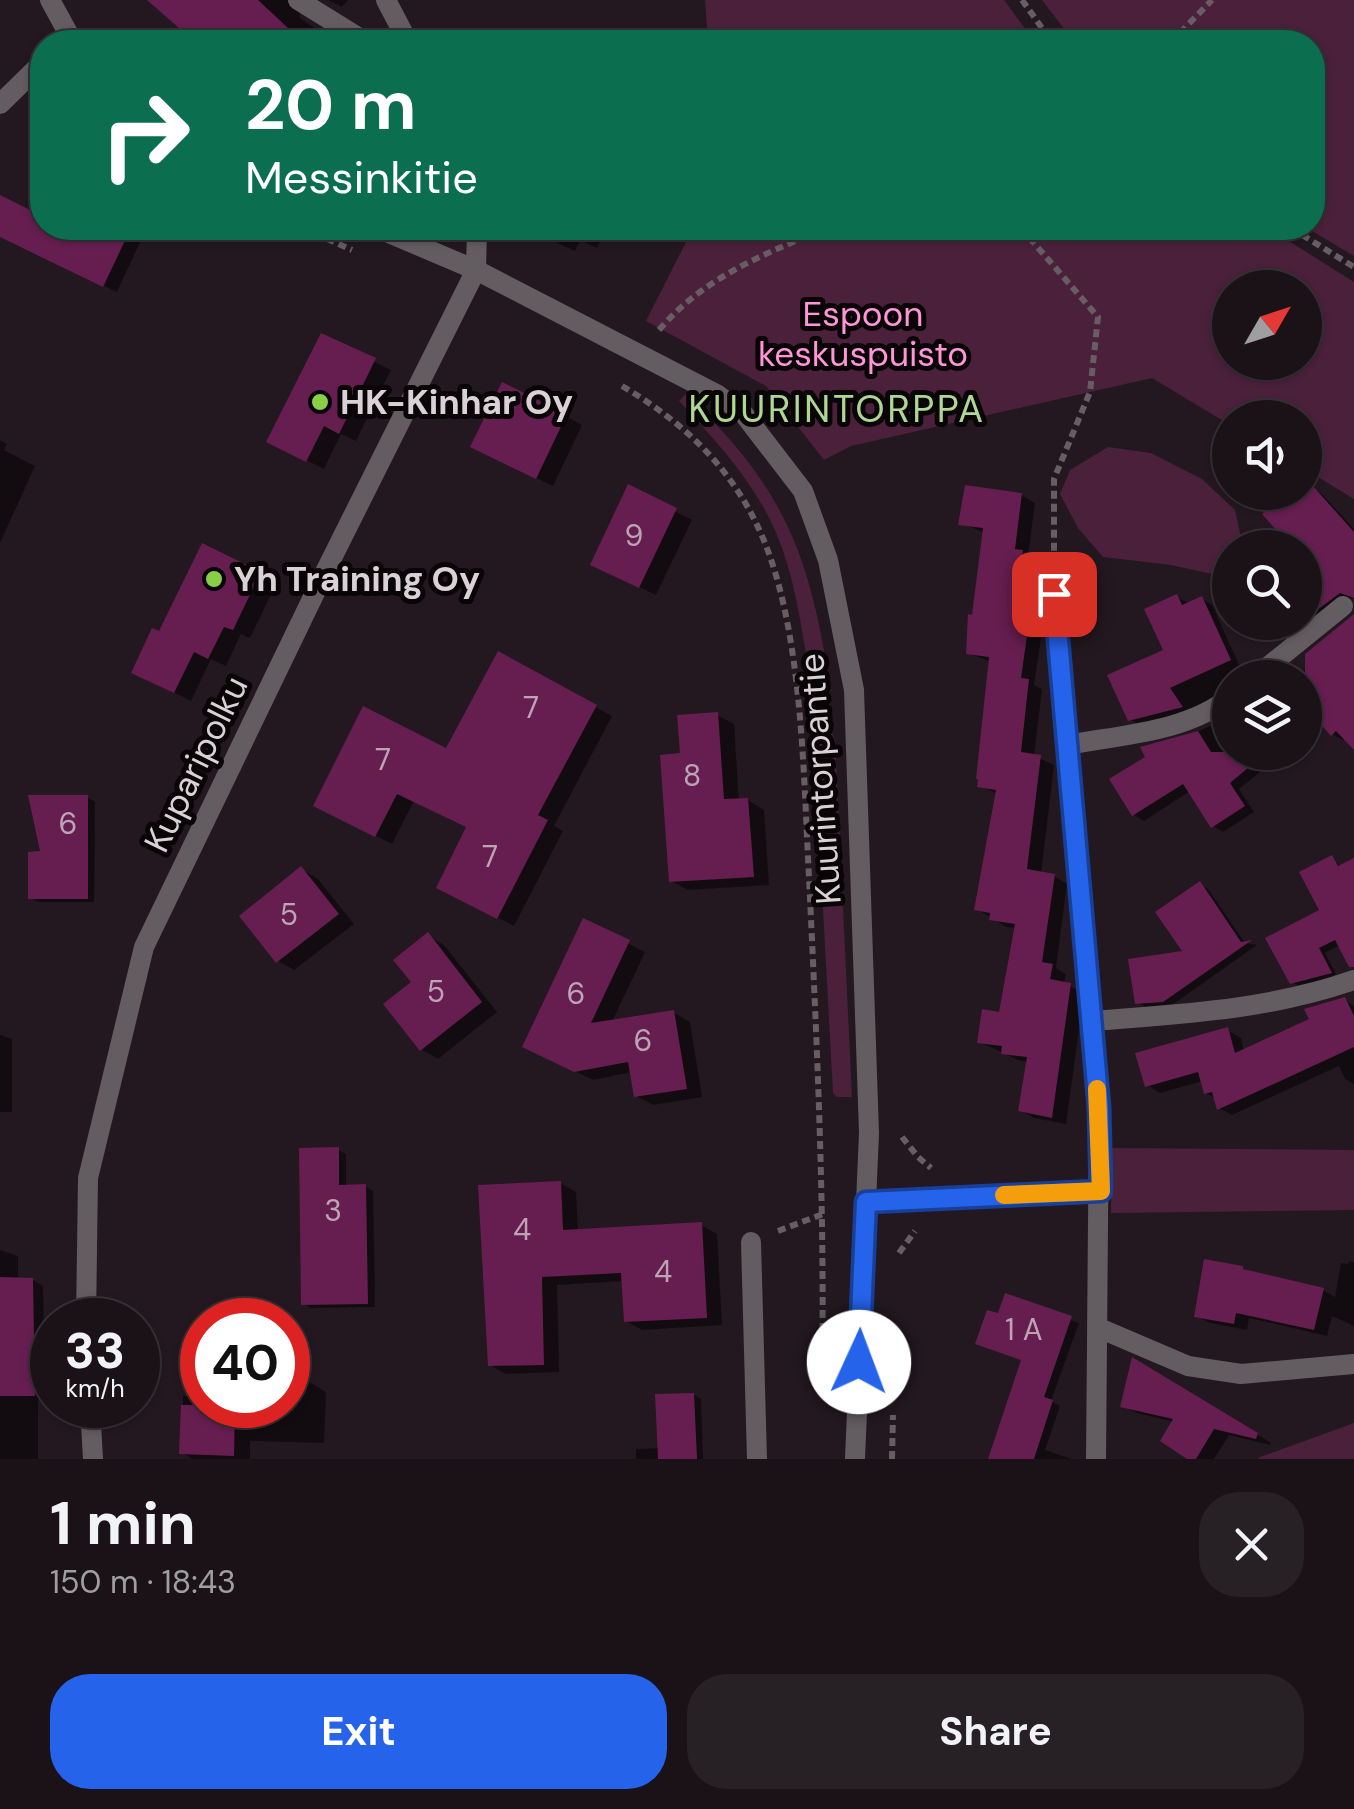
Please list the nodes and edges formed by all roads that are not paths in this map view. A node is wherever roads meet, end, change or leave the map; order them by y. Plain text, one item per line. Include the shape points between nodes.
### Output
1 (50, 0) edge
2 (298, 0) edge
3 (386, 0) edge
4 (64, 30) edge
5 (347, 30) edge
6 (402, 30) edge
7 (30, 75) edge
8 (0, 104) edge
9 (405, 240) edge
10 (477, 240) edge
11 (476, 270) junction
12 (1054, 594) road end
13 (1343, 606) dead end
14 (1276, 660) edge
15 (1212, 711) edge
16 (1067, 745) junction
17 (1354, 980) edge
18 (1091, 1020) junction
19 (1101, 1191) junction
20 (866, 1202) junction
21 (750, 1242) road end
22 (86, 1298) edge
23 (1098, 1328) junction
24 (1354, 1364) edge
25 (91, 1428) edge
26 (93, 1459) edge
27 (757, 1459) edge
28 (855, 1459) edge
29 (1096, 1459) edge

1 - 4 street
2 - 5 street
3 - 6 street
7 - 8 street
9 - 11 street, Kuurintorpantie
10 - 11 street
11 - 20 street, Kuurintorpantie via 718,395 743,412 802,490 828,560 854,690
11 - 22 street, Kuparipolku via 144,947 88,1178
12 - 16 street
13 - 14 street
15 - 16 street
16 - 18 street
17 - 18 street via 1307,997 1225,1010
18 - 19 street
19 - 20 street
19 - 23 street
20 - 28 street, Kuurintorpantie
21 - 27 street
23 - 24 street via 1188,1366 1240,1374
23 - 29 street
25 - 26 street

